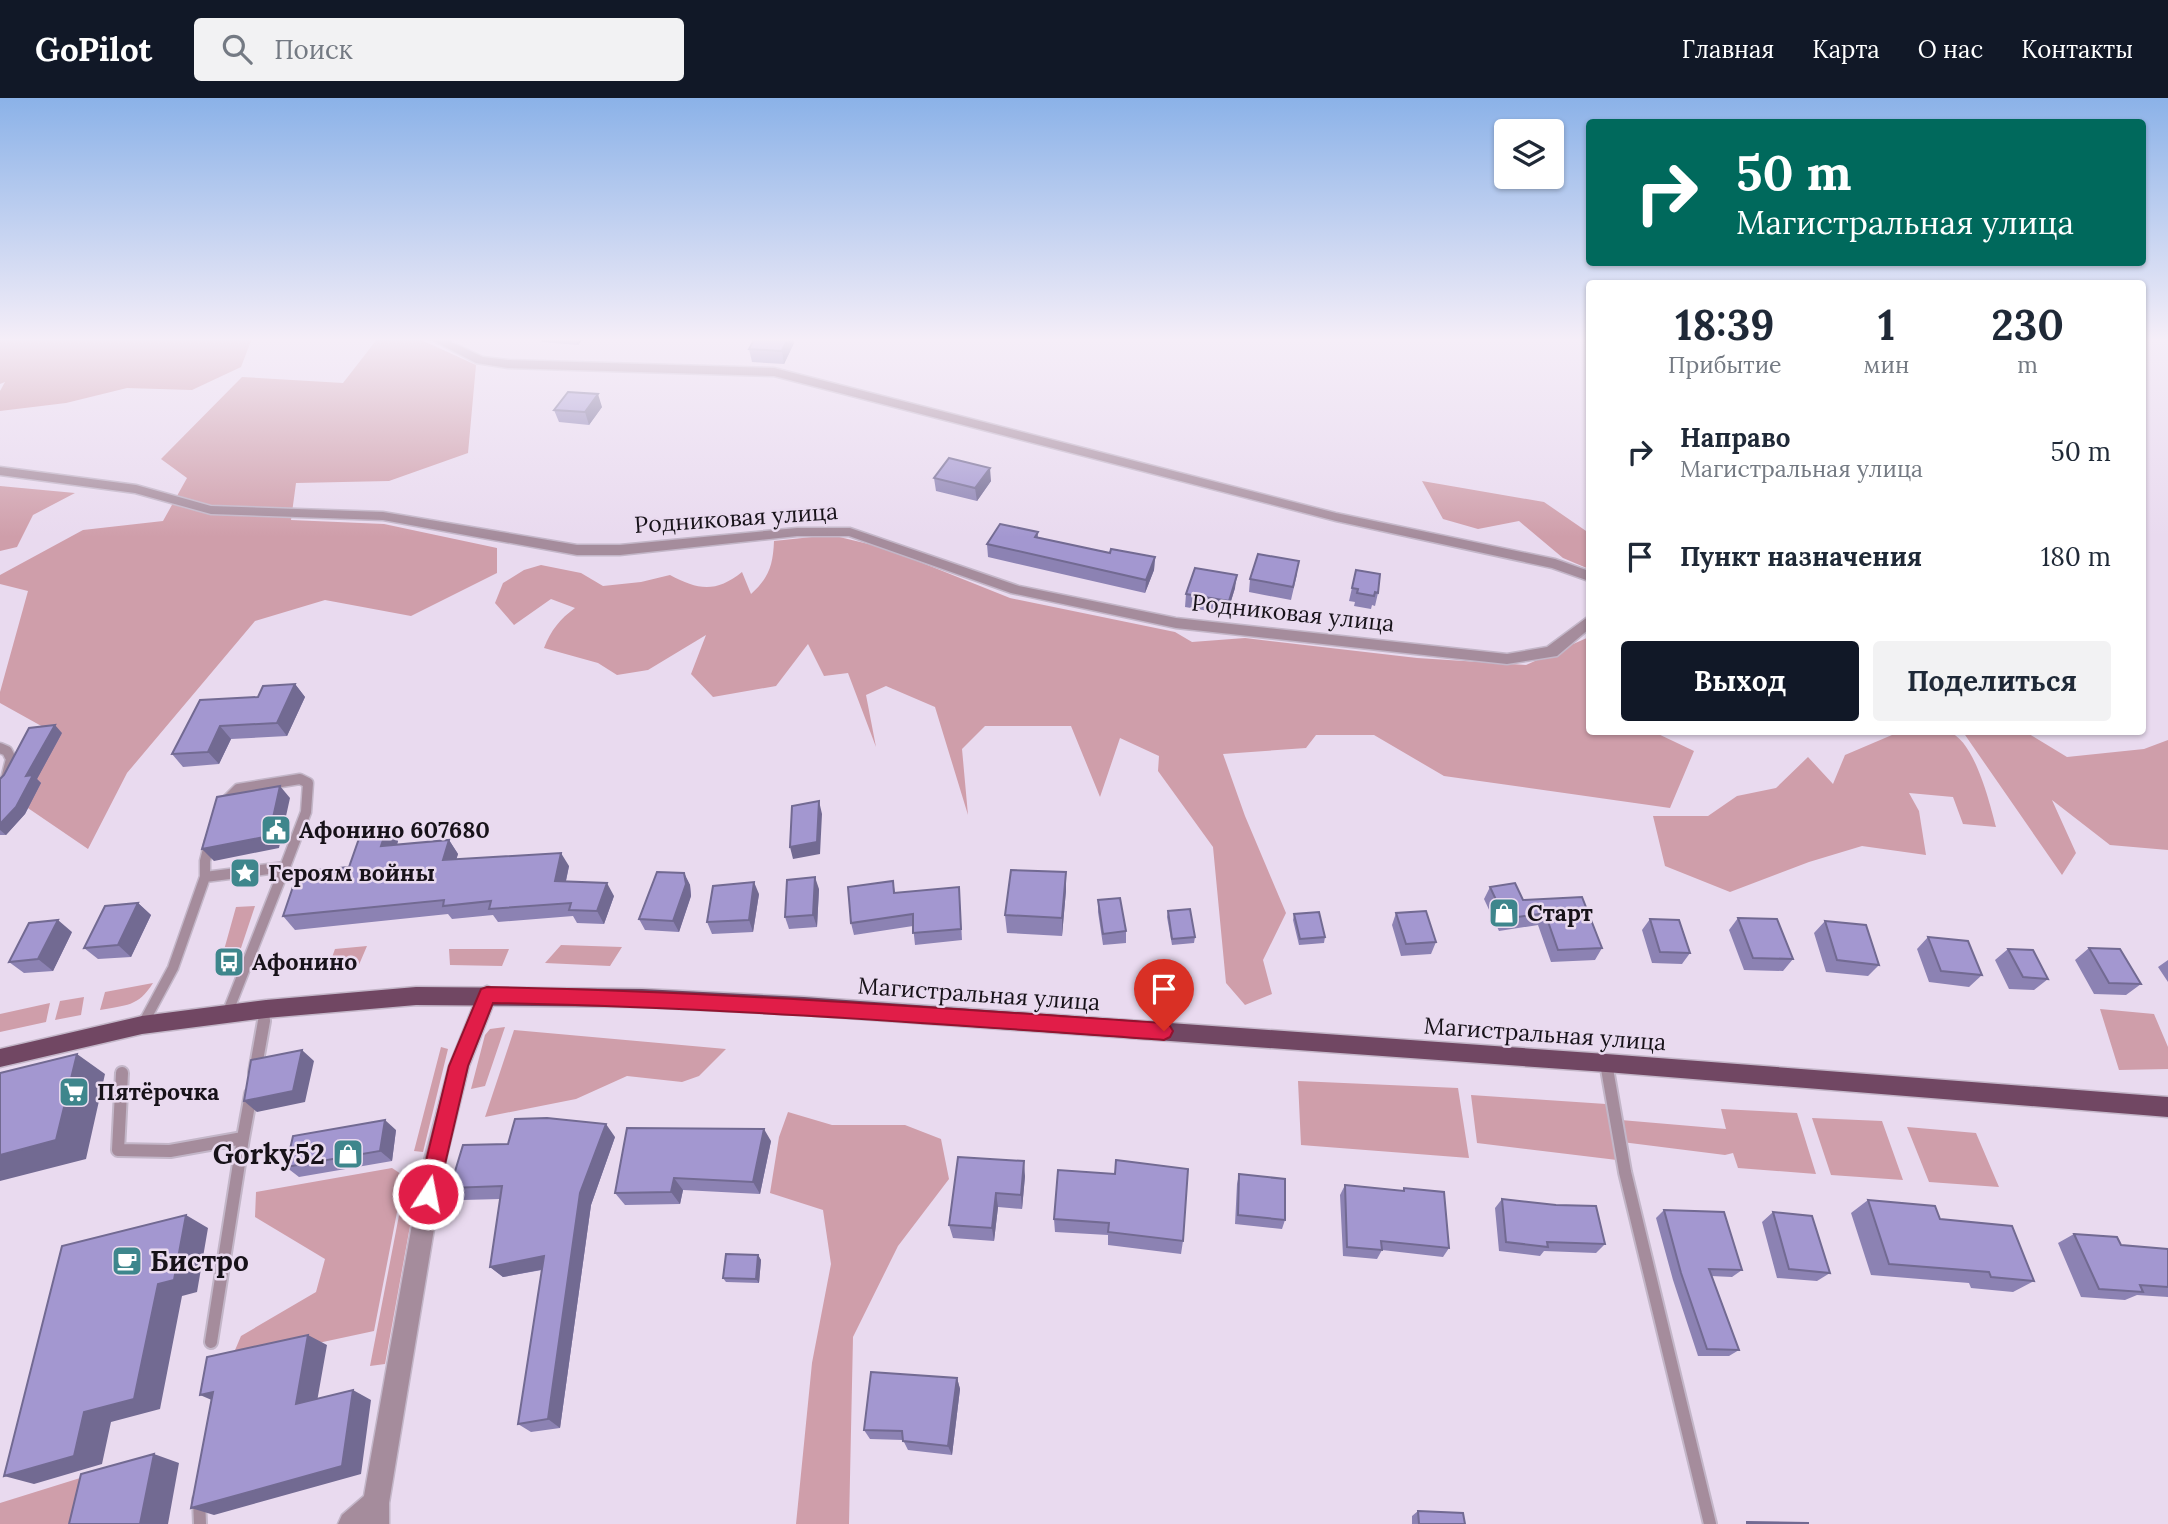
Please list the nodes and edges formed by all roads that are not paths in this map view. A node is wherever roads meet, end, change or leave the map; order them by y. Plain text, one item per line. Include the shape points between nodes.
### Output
1 (900, 405) edge
2 (0, 471) edge
3 (1586, 575) edge
4 (1586, 623) edge
5 (0, 748) edge
6 (0, 788) edge
7 (217, 817) edge
8 (214, 828) edge
9 (285, 867) junction
10 (205, 877) junction
11 (487, 995) junction
12 (266, 1009) junction
13 (227, 1014) junction
14 (142, 1025) junction
15 (0, 1058) edge
16 (1606, 1063) junction
17 (121, 1073) dead end
18 (2168, 1107) edge
19 (243, 1138) junction
20 (211, 1342) dead end
21 (200, 1489) edge
22 (376, 1514) edge
23 (200, 1524) edge
24 (351, 1524) edge
25 (1710, 1524) edge

1 - 3 street via 1336,517 1555,564
2 - 4 street, Родниковая улица via 136,489 211,510 383,516 577,550 849,532 1016,590 1176,624 1507,659 1551,652
5 - 6 lane via 11,759
7 - 9 lane via 220,806 238,789 300,779 308,783 301,824
8 - 10 lane
9 - 10 lane
9 - 13 lane
10 - 14 lane via 173,968
11 - 12 main road, Магистральная улица
11 - 16 main road, Магистральная улица via 804,1006
11 - 22 street via 458,1066 433,1168
12 - 13 main road, Магистральная улица
12 - 19 lane
13 - 14 main road, Магистральная улица
14 - 15 main road, Магистральная улица
16 - 18 main road, Магистральная улица
16 - 25 lane via 1625,1172
17 - 19 lane via 118,1150 170,1152
19 - 20 lane
21 - 23 lane
22 - 24 street

